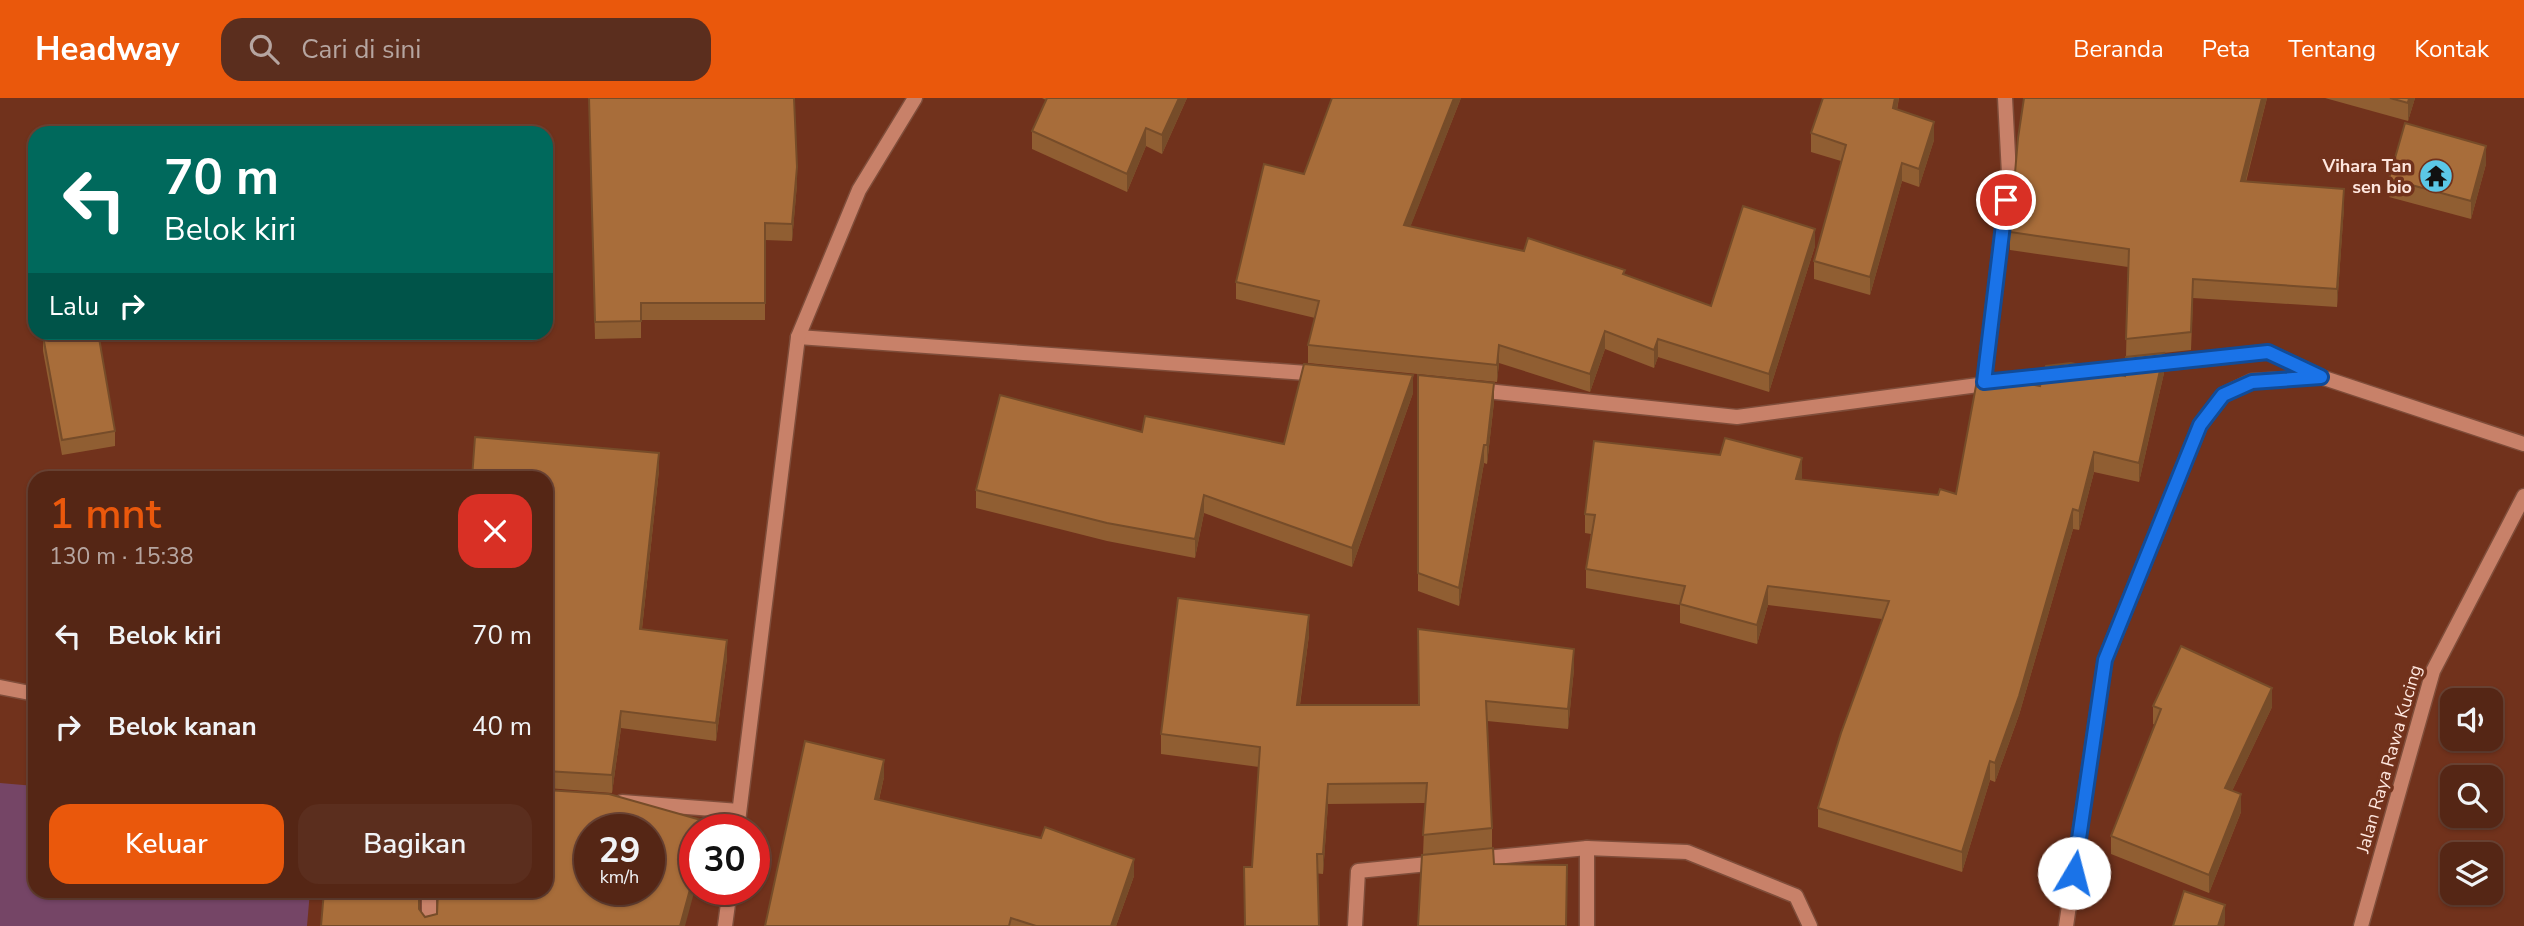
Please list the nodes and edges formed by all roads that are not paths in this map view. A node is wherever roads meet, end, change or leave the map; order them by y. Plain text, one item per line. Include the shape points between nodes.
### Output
1 (915, 98) edge
2 (2005, 98) edge
3 (798, 337) junction
4 (1333, 376) edge
5 (2321, 377) junction
6 (1984, 382) junction
7 (1459, 388) edge
8 (2524, 444) edge
9 (2524, 496) edge
10 (0, 687) edge
11 (28, 693) edge
12 (607, 801) edge
13 (739, 811) junction
14 (739, 814) edge
15 (1587, 848) junction
16 (429, 898) edge
17 (728, 905) edge
18 (429, 926) edge
19 (725, 926) edge
20 (1355, 926) edge
21 (1587, 926) edge
22 (1810, 926) edge
23 (2066, 926) edge
24 (2361, 926) edge

1 - 3 street via 859,190
2 - 6 street via 2009,174
3 - 4 street
3 - 13 street
5 - 6 street via 2268,352
5 - 8 street
5 - 23 street via 2252,382 2223,395 2200,425 2105,660
6 - 7 street via 1737,417
9 - 24 street, Jalan Raya Rawa Kucing via 2433,671
10 - 11 street
12 - 13 street
13 - 14 street
15 - 20 street via 1358,872
15 - 21 street
15 - 22 street via 1687,852 1796,896
16 - 18 street
17 - 19 street

